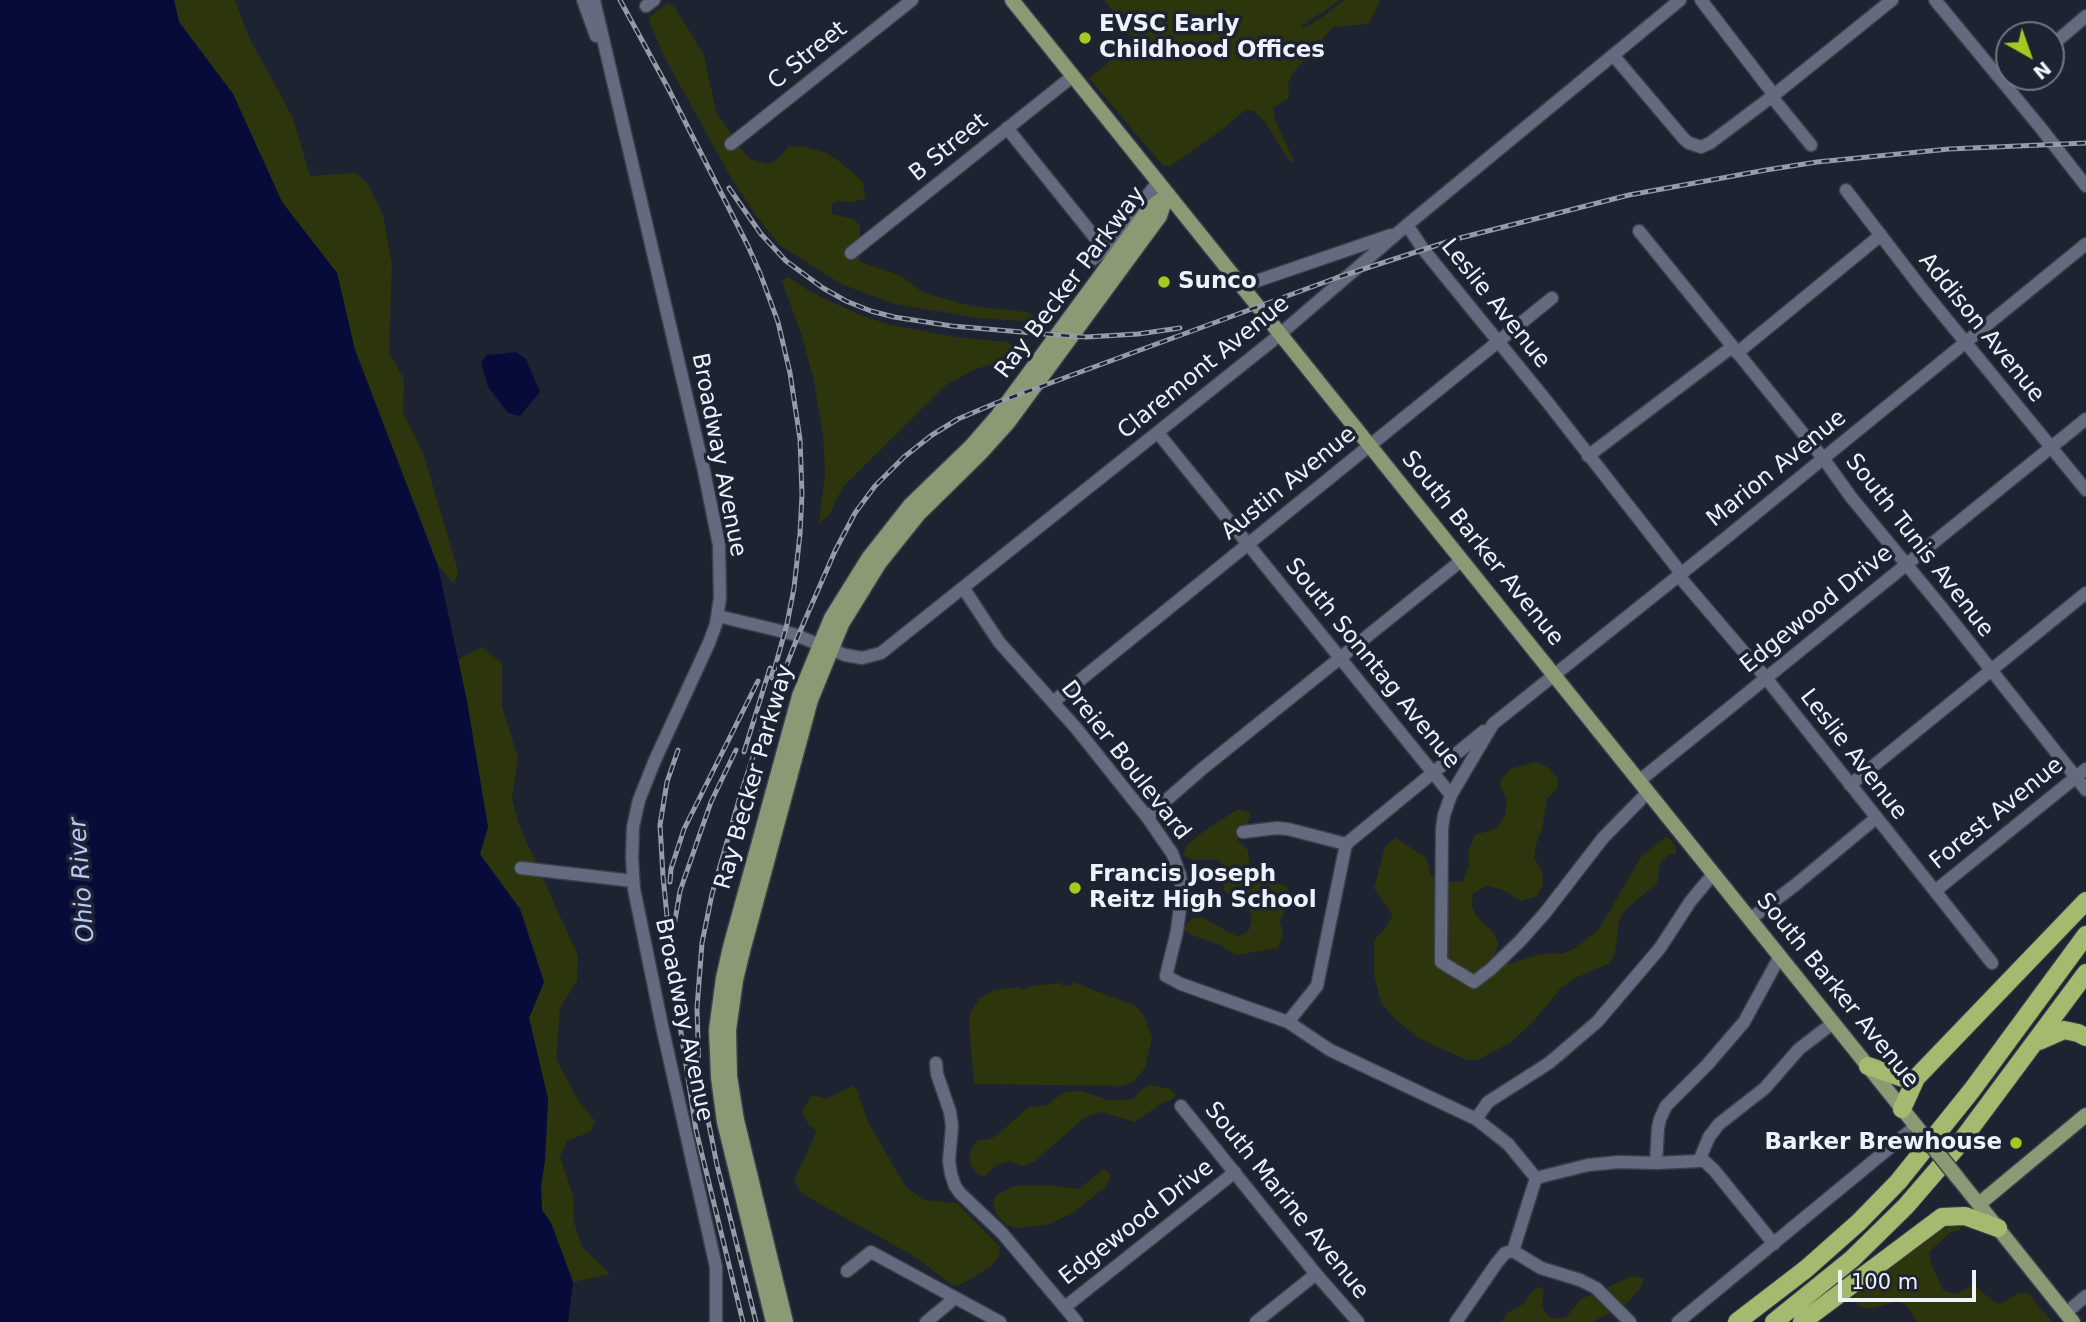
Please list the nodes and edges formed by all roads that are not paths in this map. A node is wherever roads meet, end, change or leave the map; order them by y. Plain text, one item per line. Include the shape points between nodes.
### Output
1 (583, 0) edge
2 (594, 0) edge
3 (912, 0) edge
4 (1012, 0) edge
5 (1680, 0) edge
6 (1700, 0) edge
7 (1892, 0) edge
8 (1935, 0) edge
9 (2086, 16) edge
10 (2065, 34) edge
11 (1613, 55) junction
12 (1995, 66) edge
13 (1073, 76) junction
14 (614, 84) junction
15 (2016, 91) edge
16 (1773, 96) junction
17 (1007, 128) junction
18 (731, 144) dead end
19 (1811, 145) dead end
20 (2086, 186) edge
21 (1163, 188) junction
22 (1846, 190) dead end
23 (1402, 229) junction
24 (1639, 231) dead end
25 (1881, 235) junction
26 (2086, 244) edge
27 (1105, 250) junction
28 (851, 253) dead end
29 (1089, 262) dead end
30 (1242, 286) junction
31 (1552, 298) dead end
32 (1280, 334) junction
33 (1499, 342) junction
34 (1965, 342) junction
35 (1735, 350) junction
36 (2086, 419) edge
37 (1158, 433) junction
38 (1370, 446) junction
39 (2052, 446) junction
40 (1588, 456) junction
41 (1823, 458) junction
42 (2086, 489) edge
43 (1248, 544) junction
44 (1462, 560) junction
45 (1906, 564) junction
46 (1679, 574) junction
47 (964, 589) junction
48 (2086, 593) edge
49 (718, 616) junction
50 (824, 647) junction
51 (1340, 659) junction
52 (1991, 670) junction
53 (1554, 675) junction
54 (1766, 678) junction
55 (1053, 702) junction
56 (1493, 724) junction
57 (2086, 769) edge
58 (1434, 773) junction
59 (2075, 777) junction
60 (1850, 785) junction
61 (1644, 787) junction
62 (2086, 790) edge
63 (1451, 795) junction
64 (1147, 817) junction
65 (1876, 818) junction
66 (1242, 832) dead end
67 (1346, 844) junction
68 (521, 868) dead end
69 (1713, 874) junction
70 (633, 881) junction
71 (1935, 891) junction
72 (2086, 901) edge
73 (1750, 919) junction
74 (2086, 935) edge
75 (1780, 956) junction
76 (1992, 963) dead end
77 (2086, 974) edge
78 (1472, 981) joint
79 (1288, 1022) junction
80 (1833, 1023) junction
81 (2086, 1037) edge
82 (2035, 1042) junction
83 (936, 1063) dead end
84 (1868, 1066) junction
85 (1916, 1079) junction
86 (1181, 1105) dead end
87 (1902, 1109) junction
88 (2086, 1115) edge
89 (1476, 1119) junction
90 (1916, 1126) junction
91 (1702, 1158) junction
92 (1656, 1163) junction
93 (1235, 1172) junction
94 (1536, 1178) junction
95 (1979, 1203) junction
96 (1998, 1228) junction
97 (1774, 1244) junction
98 (1513, 1251) junction
99 (847, 1271) dead end
100 (1316, 1274) junction
101 (2086, 1296) edge
102 (956, 1298) junction
103 (1065, 1307) junction
104 (2070, 1317) edge
105 (716, 1322) edge
106 (773, 1322) edge
107 (786, 1322) edge
108 (926, 1322) edge
109 (1000, 1322) edge
110 (1077, 1322) edge
111 (1256, 1322) edge
112 (1358, 1322) edge
113 (1456, 1322) edge
114 (1630, 1322) edge
115 (1678, 1322) edge
116 (1737, 1322) edge
117 (1774, 1322) edge
118 (1802, 1322) edge

1 - 14 street
2 - 14 street, Broadway Avenue
3 - 18 street, C Street
4 - 13 main road, South Barker Avenue
5 - 11 street, Claremont Avenue
6 - 16 street
7 - 16 street
8 - 12 street
9 - 10 street
11 - 16 street via 1684,139 1698,147
11 - 23 street, Claremont Avenue
13 - 17 street, B Street
13 - 21 main road, South Barker Avenue
14 - 49 street, Broadway Avenue via 716,528
15 - 20 street
16 - 19 street
17 - 27 street
17 - 28 street, B Street
21 - 27 street
21 - 30 main road, South Barker Avenue
21 - 50 main road, Ray Becker Parkway via 998,415 886,534 842,597
22 - 25 street, Addison Avenue
23 - 30 street
23 - 32 street, Claremont Avenue
23 - 33 street, Leslie Avenue
24 - 35 street, South Tunis Avenue
25 - 34 street, Addison Avenue
25 - 35 street
26 - 34 street, Marion Avenue
27 - 29 street
30 - 32 main road, South Barker Avenue
31 - 33 street, Austin Avenue
32 - 37 street, Claremont Avenue
32 - 38 main road, South Barker Avenue
33 - 38 street, Austin Avenue
33 - 40 street, Leslie Avenue
34 - 39 street, Addison Avenue
34 - 41 street, Marion Avenue
35 - 40 street
35 - 41 street, South Tunis Avenue
36 - 39 street, Edgewood Drive
37 - 43 street, South Sonntag Avenue
37 - 47 street, Claremont Avenue
38 - 43 street, Austin Avenue
38 - 44 main road, South Barker Avenue
39 - 42 street, Addison Avenue
39 - 45 street, Edgewood Drive
40 - 46 street, Leslie Avenue
41 - 45 street, South Tunis Avenue
41 - 46 street, Marion Avenue
43 - 51 street, South Sonntag Avenue
43 - 55 street, Austin Avenue
44 - 51 street
44 - 53 main road, South Barker Avenue
45 - 52 street, South Tunis Avenue
45 - 54 street, Edgewood Drive
46 - 53 street, Marion Avenue
46 - 54 street, Leslie Avenue
47 - 50 street, Claremont Avenue via 881,653 862,658
47 - 55 street, Dreier Boulevard via 999,642
48 - 52 street
49 - 50 street, Claremont Avenue via 793,634
49 - 70 street, Broadway Avenue via 639,800 632,836
50 - 106 main road, Ray Becker Parkway via 799,696 760,833 723,978 716,1030 724,1122
50 - 107 main road, Ray Becker Parkway via 736,980 729,1030 737,1120
51 - 58 street, South Sonntag Avenue
51 - 64 street
52 - 59 street, South Tunis Avenue
52 - 60 street
53 - 56 street, Marion Avenue
53 - 61 main road, South Barker Avenue
54 - 60 street, Leslie Avenue
54 - 61 street, Edgewood Drive
55 - 64 street, Dreier Boulevard
56 - 58 street, Marion Avenue
56 - 63 street, Marion Avenue
57 - 59 street, Forest Avenue
58 - 63 street, South Sonntag Avenue
58 - 67 street, Marion Avenue
59 - 62 street, South Tunis Avenue
59 - 71 street, Forest Avenue
60 - 65 street, Leslie Avenue
61 - 69 main road, South Barker Avenue
61 - 78 street, Edgewood Drive via 1545,913 1491,969
63 - 78 street, South Sonntag Avenue via 1442,829 1441,962
64 - 79 street, Dreier Boulevard via 1172,853 1182,892 1166,976
65 - 71 street, Leslie Avenue
65 - 73 street
66 - 67 street via 1287,829
67 - 79 street via 1317,986
68 - 70 street
69 - 73 main road, South Barker Avenue
69 - 89 street via 1660,948 1597,1022 1549,1063 1488,1102
70 - 105 street, Broadway Avenue via 716,1268
71 - 76 street, Leslie Avenue
72 - 85 highway
73 - 75 main road, South Barker Avenue
74 - 116 highway via 1898,1182 1806,1269
75 - 80 main road, South Barker Avenue
75 - 92 street via 1744,1022 1666,1107 1658,1128
77 - 82 highway
79 - 89 street, Dreier Boulevard via 1330,1050
80 - 84 main road, South Barker Avenue
80 - 91 street via 1799,1049 1765,1088 1719,1124
81 - 82 highway via 2064,1030
82 - 117 highway via 1956,1149 1906,1206 1852,1259
83 - 103 street via 950,1112 949,1161 955,1186
84 - 85 highway
84 - 87 main road, South Barker Avenue
85 - 87 highway
86 - 93 street, South Marine Avenue
87 - 90 main road, South Barker Avenue
88 - 95 main road
89 - 94 street, Dreier Boulevard via 1508,1144
90 - 95 main road, South Barker Avenue, bridge
90 - 97 street
91 - 92 street
91 - 97 street
92 - 94 street via 1588,1165
93 - 100 street, South Marine Avenue
93 - 103 street, Edgewood Drive
94 - 98 street
95 - 96 main road, South Barker Avenue
96 - 104 main road, South Barker Avenue
96 - 118 highway via 1965,1216 1942,1217
97 - 115 street
98 - 113 street via 1505,1253
98 - 114 street via 1541,1268 1596,1288
99 - 102 street via 871,1252
100 - 111 street
100 - 112 street, South Marine Avenue
101 - 104 street
102 - 108 street
102 - 109 street
103 - 110 street

